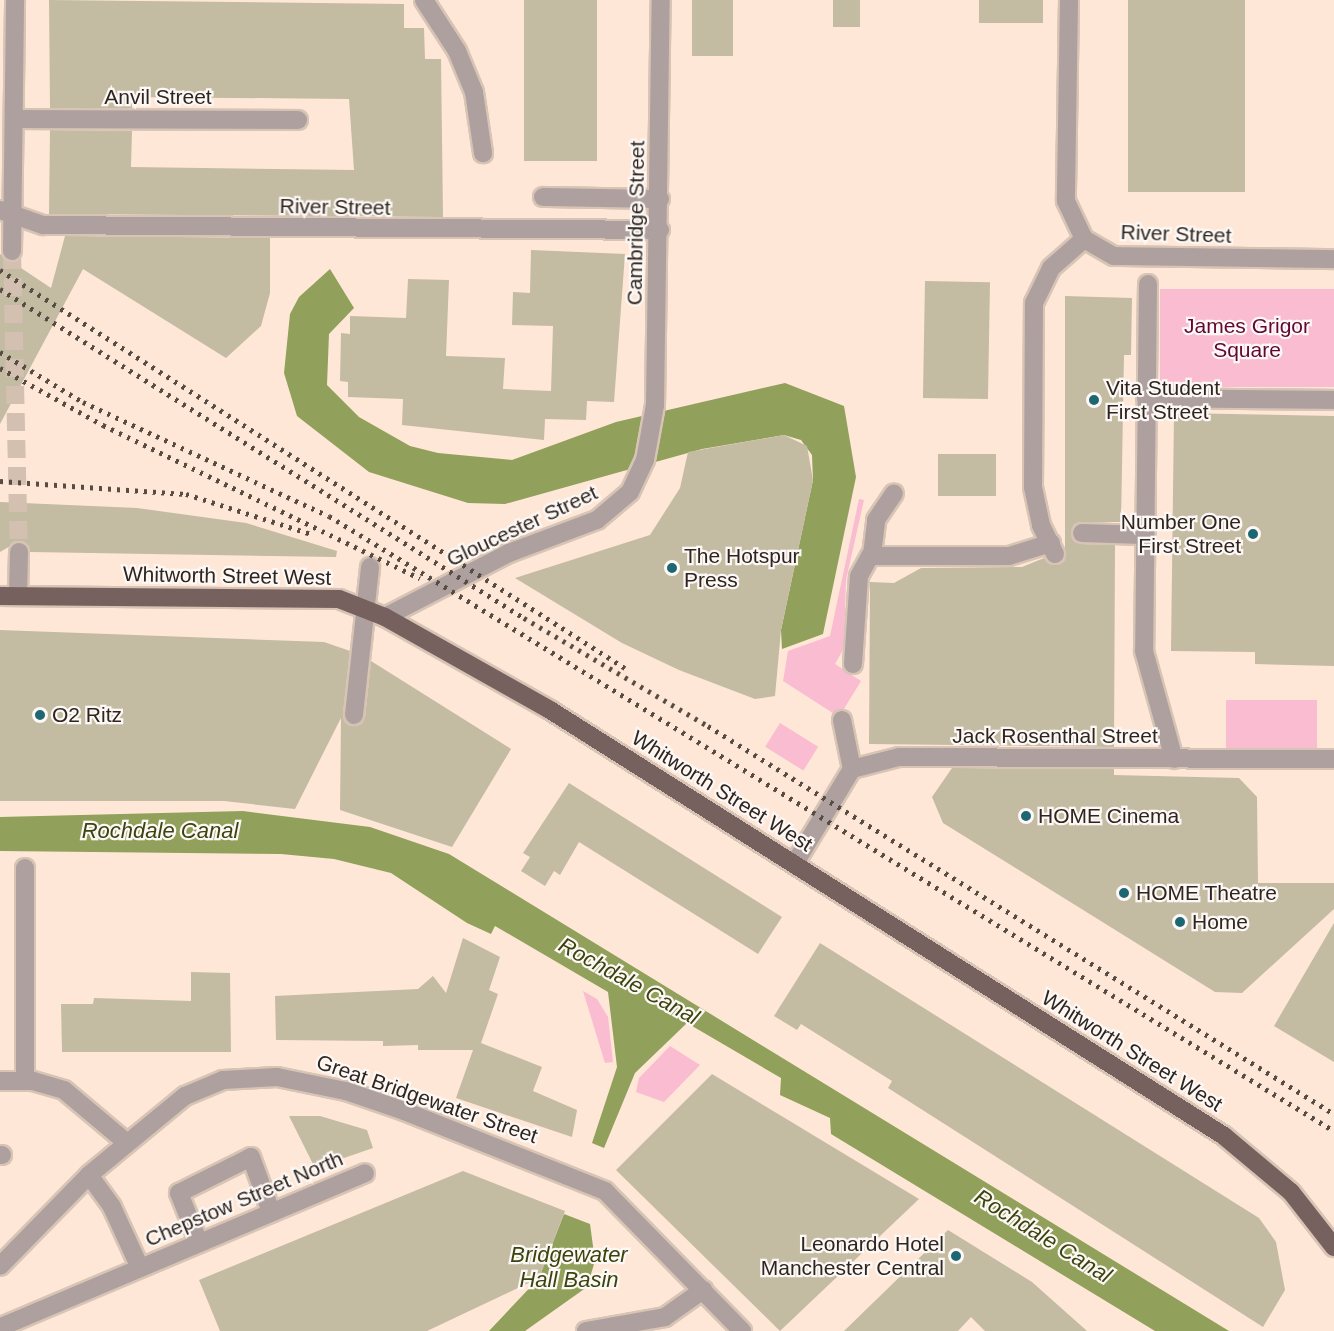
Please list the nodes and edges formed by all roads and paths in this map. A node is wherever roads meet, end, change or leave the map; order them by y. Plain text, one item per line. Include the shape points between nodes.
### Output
1 (15, 0) edge
2 (424, 0) edge
3 (661, 0) edge
4 (1069, 0) edge
5 (17, 118) junction
6 (298, 120) dead end
7 (483, 153) dead end
8 (543, 197) dead end
9 (660, 199) junction
10 (6, 211) edge
11 (660, 230) junction
12 (1084, 239) junction
13 (12, 251) tunnel mouth
14 (1334, 259) edge
15 (1148, 284) dead end
16 (1146, 398) junction
17 (1334, 400) edge
18 (650, 447) joint
19 (894, 493) dead end
20 (1082, 533) dead end
21 (1144, 535) junction
22 (19, 552) tunnel mouth
23 (872, 555) junction
24 (370, 567) dead end
25 (0, 596) edge
26 (18, 596) junction
27 (367, 609) junction
28 (385, 617) junction
29 (853, 664) dead end
30 (354, 715) dead end
31 (843, 720) dead end
32 (1174, 759) junction
33 (1334, 759) edge
34 (852, 768) junction
35 (795, 863) junction
36 (25, 868) dead end
37 (0, 1081) edge
38 (26, 1081) junction
39 (126, 1142) junction
40 (364, 1173) dead end
41 (89, 1175) junction
42 (271, 1212) junction
43 (200, 1243) junction
44 (1334, 1247) edge
45 (0, 1266) edge
46 (140, 1268) junction
47 (703, 1290) junction
48 (1, 1327) edge
49 (586, 1331) edge
50 (742, 1331) edge

1 - 5 street
2 - 7 street via 457,51 474,92
3 - 9 street, Cambridge Street
4 - 12 street via 1066,201
5 - 6 street, Anvil Street
5 - 10 street
8 - 9 street
9 - 11 street, Cambridge Street
10 - 11 street, River Street via 43,225
10 - 13 street
11 - 18 street, Cambridge Street via 655,405
12 - 14 street, River Street via 1114,256
12 - 23 street via 1052,268 1034,303 1033,487 1053,548 1009,556
15 - 16 street, Jack Rosenthal Street
16 - 17 street
16 - 21 street, Jack Rosenthal Street
18 - 28 street, Gloucester Street via 630,492 597,520 509,553
19 - 23 street via 876,520
20 - 21 street
21 - 32 street, Jack Rosenthal Street via 1143,651
22 - 26 street
23 - 29 street via 859,576
24 - 27 street
25 - 26 main road, Whitworth Street West
26 - 27 main road, Whitworth Street West via 339,599
27 - 28 main road, Whitworth Street West
27 - 30 street
28 - 35 main road, Whitworth Street West via 541,704
31 - 34 street
32 - 33 street
32 - 34 street, Jack Rosenthal Street via 899,758
34 - 35 street
35 - 44 main road, Whitworth Street West via 1224,1136 1291,1192
36 - 38 street
37 - 38 street
38 - 39 street via 64,1090
39 - 41 street, Great Bridgewater Street
39 - 47 street, Great Bridgewater Street via 178,1101 210,1084 252,1077 307,1081 473,1135 605,1191
40 - 42 street, Chepstow Street North
41 - 45 street, Great Bridgewater Street
41 - 46 street, Chepstow Street North via 112,1207
42 - 43 street, Chepstow Street North
42 - 43 street via 251,1157 179,1193
43 - 46 street, Chepstow Street North
46 - 48 street, Chepstow Street North
47 - 49 street via 665,1317
47 - 50 street, Great Bridgewater Street

